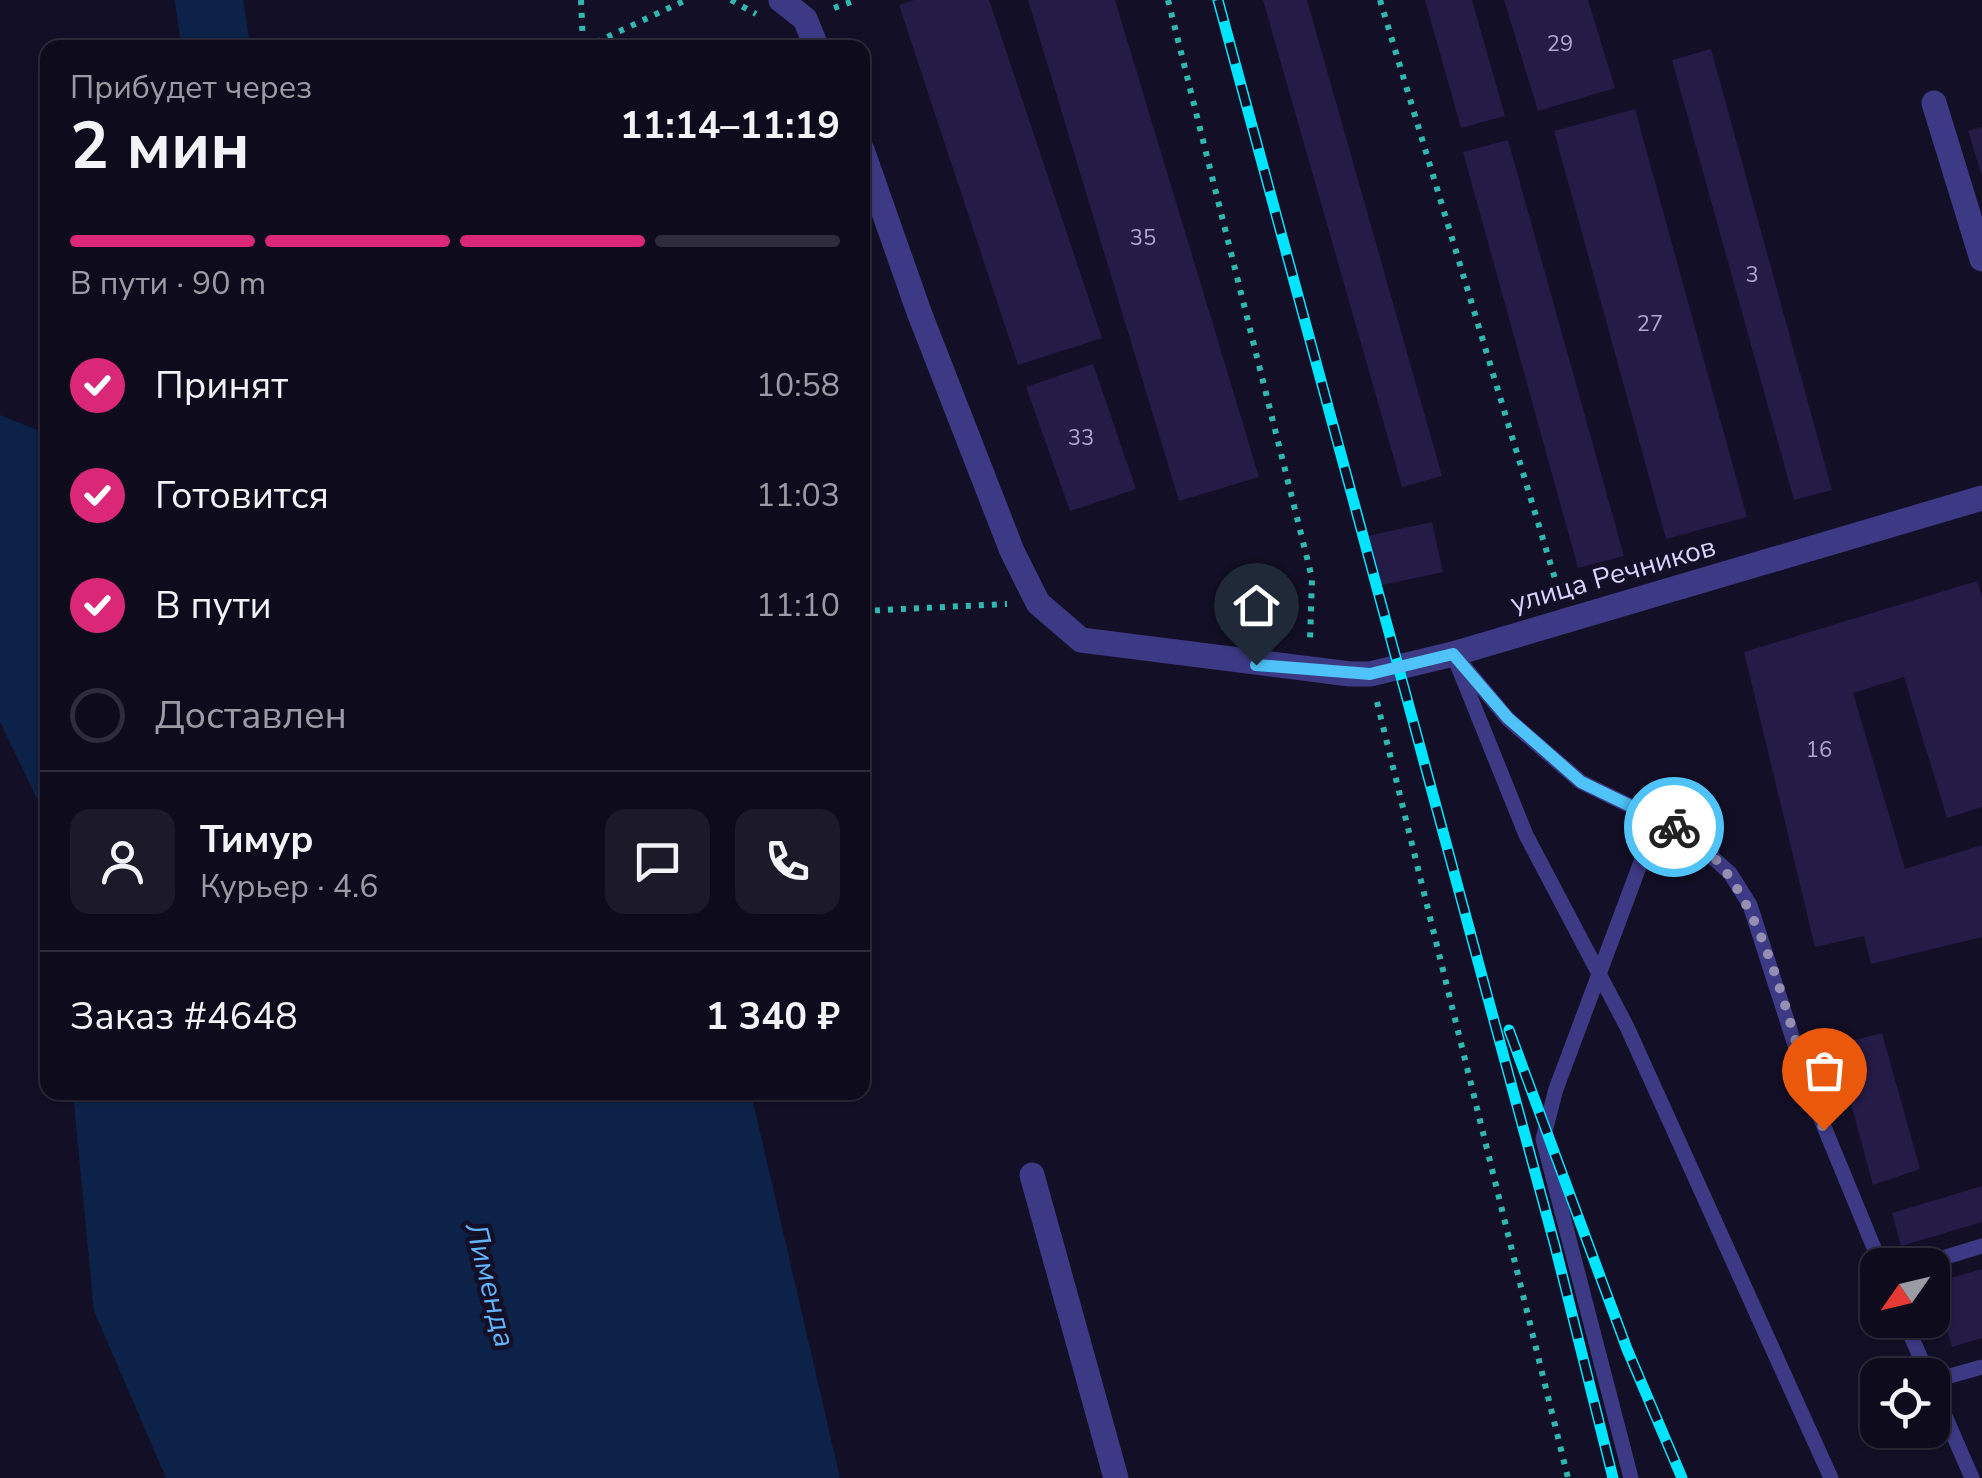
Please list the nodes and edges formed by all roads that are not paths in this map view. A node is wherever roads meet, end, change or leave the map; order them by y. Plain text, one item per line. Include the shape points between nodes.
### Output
1 (781, 0) edge
2 (814, 40) edge
3 (1934, 103) dead end
4 (870, 172) edge
5 (1982, 259) edge
6 (1982, 498) edge
7 (1453, 654) junction
8 (1657, 819) junction
9 (1600, 978) junction
10 (1032, 1175) dead end
11 (1982, 1246) edge
12 (1874, 1248) edge
13 (1950, 1256) edge
14 (1982, 1367) edge
15 (1950, 1378) edge
16 (1950, 1426) edge
17 (1116, 1478) edge
18 (1631, 1478) edge
19 (1831, 1478) edge
20 (1972, 1478) edge

1 - 2 street via 805,19
3 - 5 street
4 - 7 street, улица Речников via 972,452 1038,603 1081,640 1370,674
6 - 7 street, улица Речников
7 - 8 lane via 1544,753 1581,782
7 - 9 lane via 1526,835
8 - 9 lane
8 - 12 lane via 1708,850 1750,904 1810,1096
9 - 18 lane via 1543,1139
9 - 19 lane
10 - 17 street
11 - 13 lane
14 - 15 lane
16 - 20 lane

